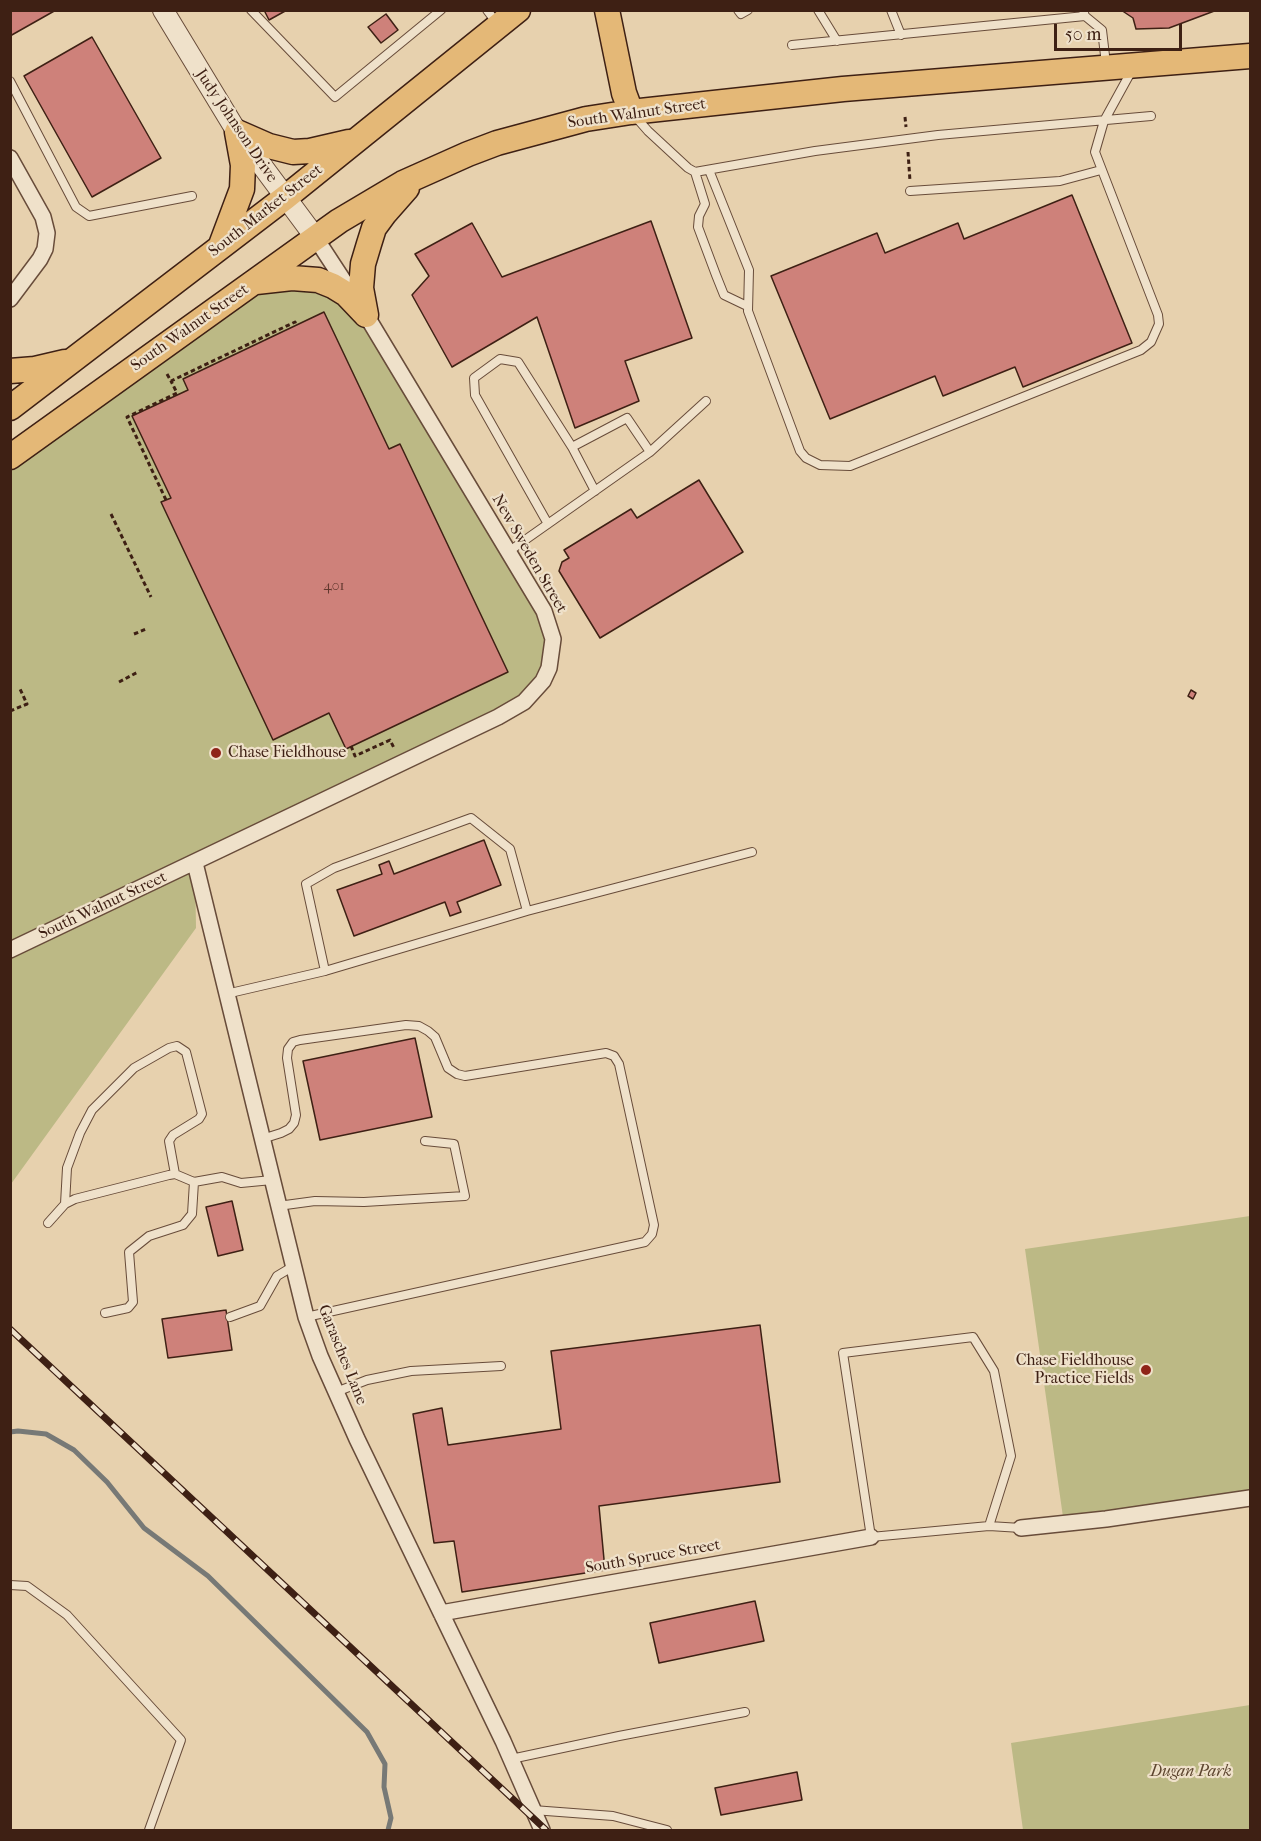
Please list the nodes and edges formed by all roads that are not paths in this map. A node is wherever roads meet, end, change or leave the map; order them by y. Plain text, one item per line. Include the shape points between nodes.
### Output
1 (163, 10) edge
2 (252, 10) edge
3 (441, 10) edge
4 (518, 10) edge
5 (607, 10) edge
6 (738, 10) edge
7 (748, 10) edge
8 (818, 10) edge
9 (891, 10) edge
10 (1084, 13) edge
11 (493, 18) edge
12 (901, 35) junction
13 (837, 41) junction
14 (792, 45) dead end
15 (1251, 56) edge
16 (1134, 66) junction
17 (1107, 68) junction
18 (10, 81) edge
19 (632, 112) junction
20 (1151, 116) dead end
21 (1104, 121) junction
22 (237, 132) junction
23 (354, 141) junction
24 (10, 158) edge
25 (710, 170) junction
26 (1101, 170) junction
27 (695, 172) junction
28 (423, 174) junction
29 (910, 191) road end
30 (192, 196) dead end
31 (286, 197) junction
32 (315, 237) junction
33 (220, 247) junction
34 (254, 282) junction
35 (10, 299) edge
36 (747, 306) junction
37 (366, 315) junction
38 (71, 361) junction
39 (10, 371) edge
40 (706, 401) dead end
41 (10, 408) edge
42 (572, 447) junction
43 (650, 452) junction
44 (10, 457) edge
45 (595, 490) junction
46 (548, 524) junction
47 (508, 552) junction
48 (752, 852) dead end
49 (195, 863) junction
50 (527, 911) junction
51 (10, 950) edge
52 (325, 971) junction
53 (226, 994) junction
54 (262, 1139) junction
55 (425, 1141) dead end
56 (175, 1174) junction
57 (272, 1180) junction
58 (194, 1182) junction
59 (65, 1204) junction
60 (278, 1206) junction
61 (48, 1223) dead end
62 (292, 1267) junction
63 (105, 1313) dead end
64 (230, 1317) dead end
65 (306, 1317) junction
66 (501, 1366) dead end
67 (336, 1392) junction
68 (1251, 1498) edge
69 (989, 1527) junction
70 (1021, 1528) joint
71 (871, 1537) junction
72 (10, 1585) edge
73 (441, 1613) junction
74 (745, 1712) dead end
75 (511, 1759) junction
76 (533, 1810) junction
77 (149, 1830) edge
78 (542, 1830) edge
79 (668, 1830) edge

1 - 22 street, Judy Johnson Drive
2 - 3 lane via 335,97
4 - 11 main road, South Market Street
5 - 19 main road via 624,93
6 - 7 lane via 741,14
8 - 13 lane
9 - 12 lane
10 - 12 lane
10 - 17 lane via 1102,30
11 - 23 main road, South Market Street
12 - 13 lane
13 - 14 lane
15 - 16 main road, South Walnut Street
16 - 17 main road, South Walnut Street
16 - 21 lane
17 - 19 main road, South Walnut Street via 843,89
18 - 30 lane via 76,207 89,216
19 - 27 lane
19 - 28 main road, South Walnut Street via 530,133 468,153
20 - 21 lane
21 - 25 lane via 907,139
21 - 26 lane via 1095,152
22 - 23 main road via 293,152
22 - 31 street, Judy Johnson Drive
22 - 33 main road via 243,165 242,189
23 - 31 main road, South Market Street
24 - 35 street via 43,217 47,233 45,249 33,271
25 - 27 lane
25 - 36 lane via 749,270
26 - 29 lane via 1060,181
26 - 36 lane via 1158,315 1157,332 1148,346 860,462 820,465 800,450
27 - 36 lane via 705,204 698,227 712,265 724,295
28 - 32 main road, South Walnut Street
28 - 37 main road via 398,197 374,228 362,275
31 - 32 street, Judy Johnson Drive
31 - 33 main road, South Market Street
32 - 34 main road, South Walnut Street
32 - 37 street, New Sweden Street
33 - 38 main road, South Market Street
34 - 37 main road via 318,280 346,294
34 - 44 main road, South Walnut Street
37 - 47 street, New Sweden Street
38 - 39 main road
38 - 41 main road, South Market Street
40 - 43 lane
42 - 43 lane via 627,418
42 - 45 lane
42 - 46 lane via 518,362 500,359 474,378 475,395
43 - 45 lane
45 - 46 lane
46 - 47 lane
47 - 49 street, New Sweden Street via 544,611 553,639 549,668 524,702
48 - 50 lane
49 - 51 street, South Walnut Street
49 - 53 street, Garasches Lane
50 - 52 lane
50 - 52 lane via 510,849 471,818 334,868 306,884
52 - 53 lane
53 - 54 street, Garasches Lane
54 - 57 street, Garasches Lane
54 - 65 lane via 289,1129 294,1123 287,1058 288,1048 300,1040 419,1026 435,1037 448,1068 465,1076 606,1053 619,1064 654,1225 645,1242
55 - 60 lane via 454,1144 465,1196 315,1201
56 - 58 lane
56 - 59 lane
56 - 59 lane via 169,1141 202,1114 186,1052 177,1046 134,1068 92,1110 67,1168
57 - 58 lane via 241,1183 222,1177
57 - 60 street, Garasches Lane
58 - 63 lane via 192,1214 183,1225 148,1236 129,1252 133,1302 128,1308
59 - 61 lane
60 - 62 street, Garasches Lane
62 - 64 lane via 277,1276 260,1306
62 - 65 street, Garasches Lane
65 - 67 street, Garasches Lane
66 - 67 lane via 411,1371
67 - 73 street, Garasches Lane
68 - 70 street
69 - 70 lane
69 - 71 lane
69 - 71 lane via 1011,1456 994,1371 973,1337 843,1353
71 - 73 street, South Spruce Street
72 - 77 lane via 27,1586 67,1615 181,1740
73 - 75 street, Garasches Lane
74 - 75 lane
75 - 76 street, Garasches Lane
76 - 78 street, Garasches Lane
76 - 79 lane via 613,1816

